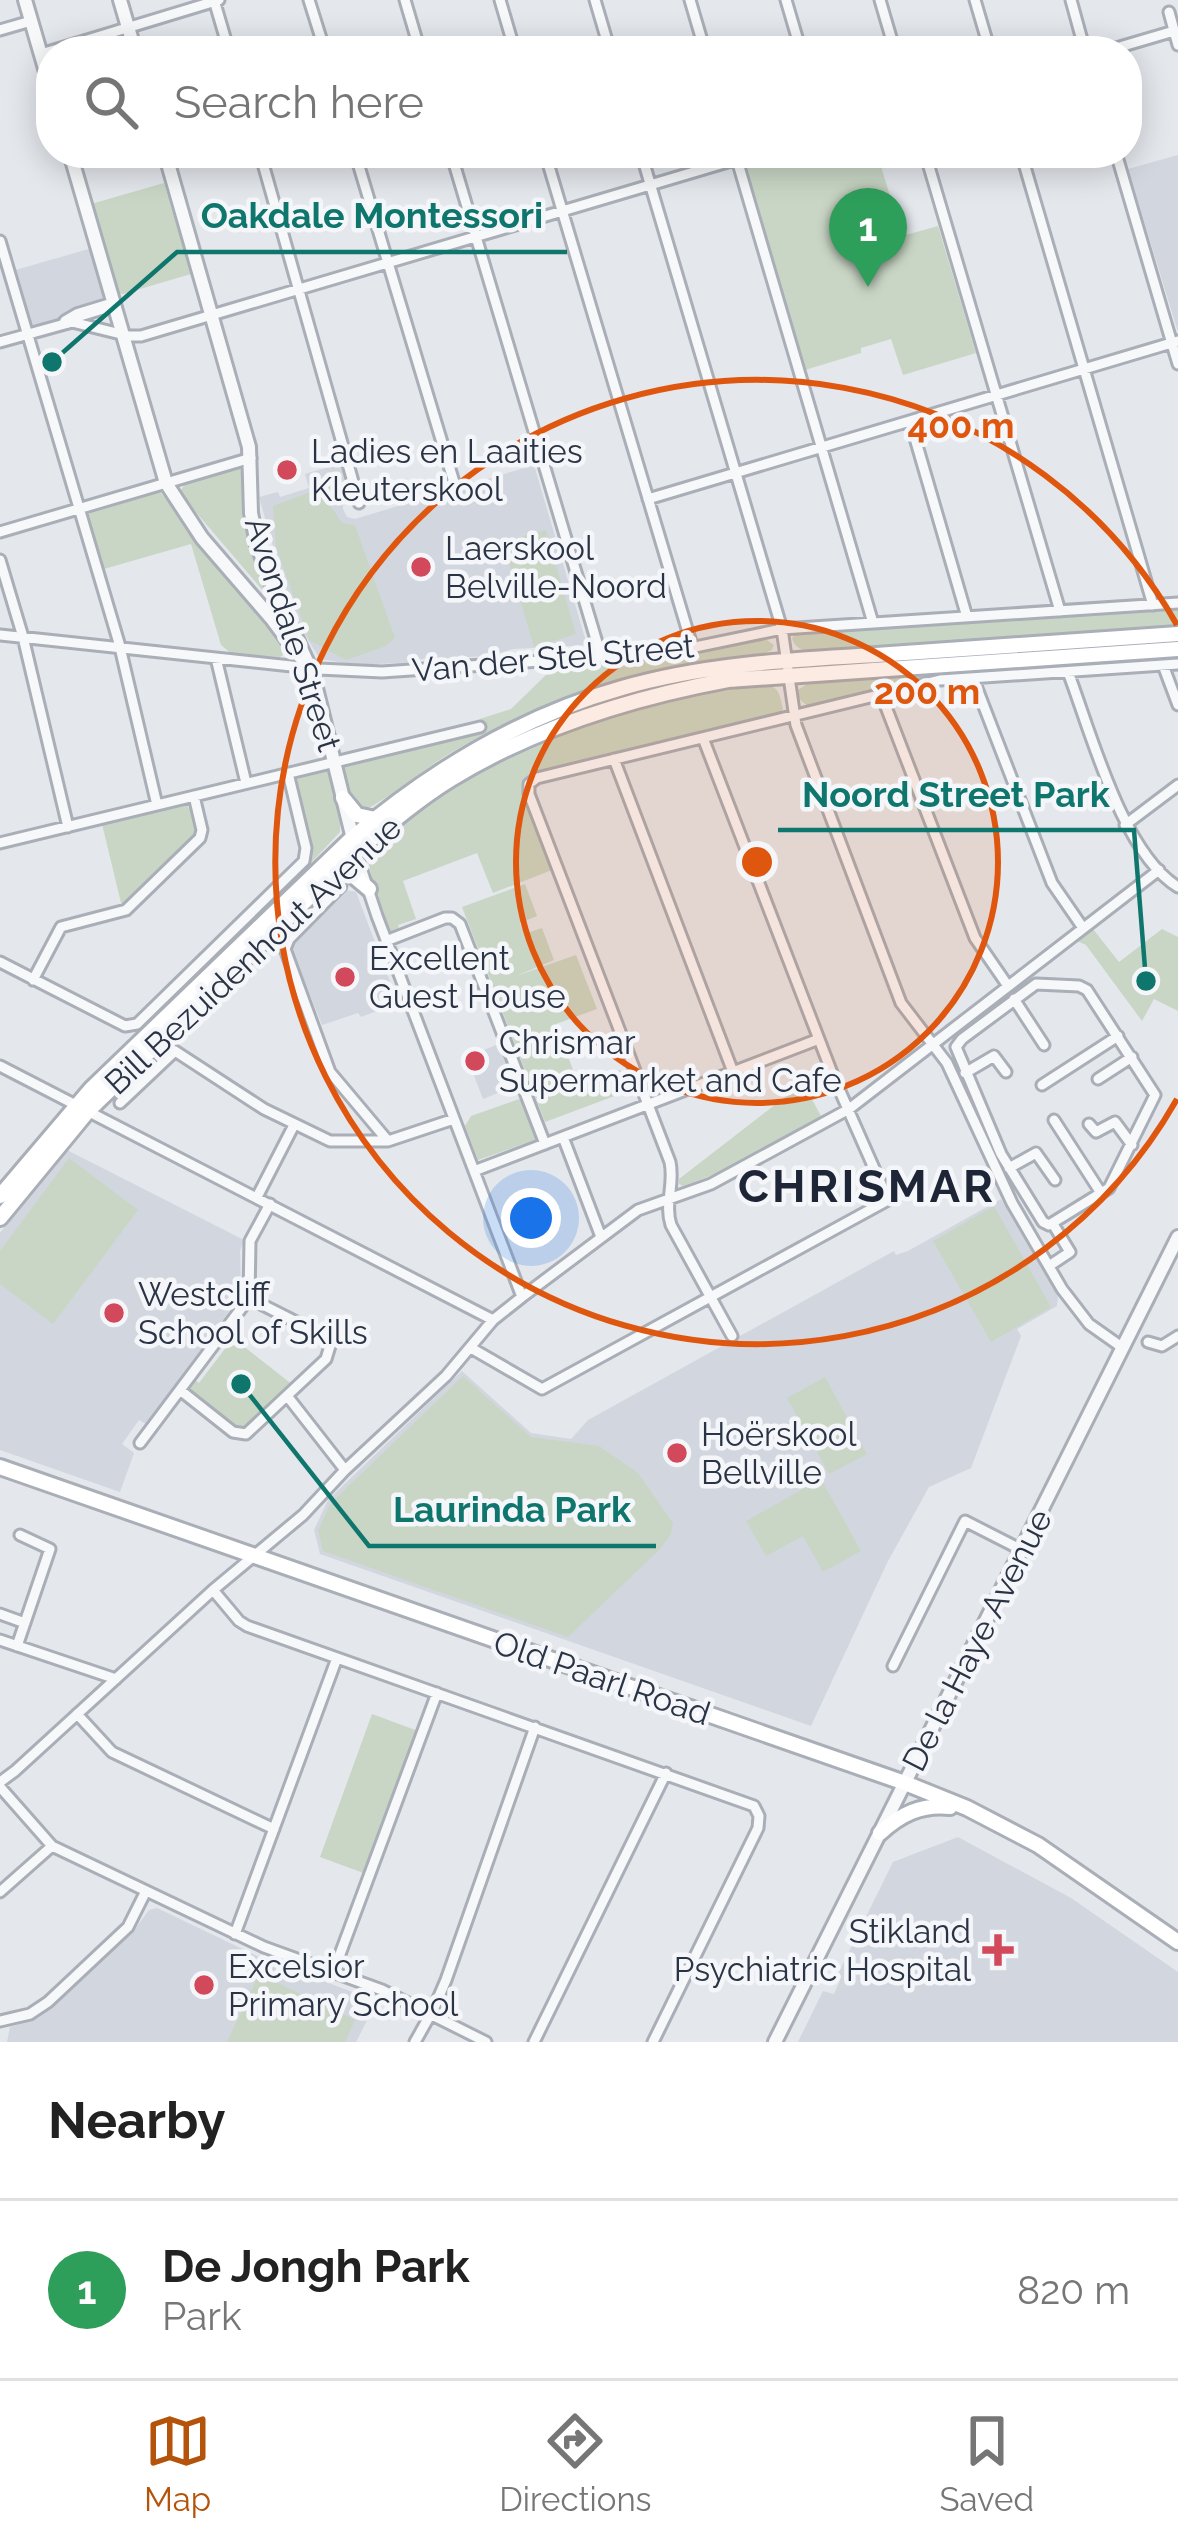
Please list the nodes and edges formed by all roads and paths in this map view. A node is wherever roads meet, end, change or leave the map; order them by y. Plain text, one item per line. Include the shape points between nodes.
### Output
1 (25, 0) edge
2 (120, 0) edge
3 (216, 0) edge
4 (310, 0) edge
5 (405, 0) edge
6 (500, 0) edge
7 (595, 0) edge
8 (690, 0) edge
9 (786, 0) edge
10 (880, 0) edge
11 (974, 0) edge
12 (1071, 0) edge
13 (1168, 12) dead end
14 (31, 21) junction
15 (128, 28) junction
16 (0, 30) edge
17 (1174, 31) junction
18 (101, 36) edge
19 (130, 36) edge
20 (226, 36) edge
21 (321, 36) edge
22 (416, 36) edge
23 (511, 36) edge
24 (606, 36) edge
25 (701, 36) edge
26 (797, 36) edge
27 (891, 36) edge
28 (985, 36) edge
29 (1081, 36) edge
30 (36, 39) edge
31 (1142, 40) edge
32 (1178, 45) edge
33 (74, 168) edge
34 (169, 168) edge
35 (264, 168) edge
36 (359, 168) edge
37 (455, 168) edge
38 (549, 168) edge
39 (645, 168) edge
40 (702, 168) edge
41 (740, 168) edge
42 (930, 168) edge
43 (1025, 168) edge
44 (1120, 168) edge
45 (650, 186) junction
46 (562, 212) junction
47 (476, 238) junction
48 (0, 241) edge
49 (387, 264) junction
50 (300, 290) junction
51 (114, 304) junction
52 (212, 316) junction
53 (66, 322) junction
54 (27, 334) junction
55 (123, 335) junction
56 (0, 342) edge
57 (1175, 342) edge
58 (1178, 364) edge
59 (1084, 369) junction
60 (998, 395) junction
61 (910, 421) junction
62 (822, 448) junction
63 (251, 458) junction
64 (736, 473) junction
65 (166, 483) junction
66 (456, 489) dead end
67 (648, 499) junction
68 (359, 503) dead end
69 (79, 509) junction
70 (0, 532) edge
71 (0, 560) edge
72 (1178, 603) edge
73 (1154, 605) junction
74 (1060, 611) junction
75 (967, 617) junction
76 (873, 623) junction
77 (782, 629) junction
78 (0, 634) edge
79 (1178, 634) edge
80 (23, 637) junction
81 (119, 648) junction
82 (693, 649) junction
83 (1178, 649) edge
84 (601, 656) junction
85 (216, 658) junction
86 (1178, 664) edge
87 (1163, 665) junction
88 (788, 668) junction
89 (310, 669) junction
90 (1068, 672) junction
91 (973, 678) junction
92 (881, 694) junction
93 (1178, 705) edge
94 (794, 716) junction
95 (480, 728) dead end
96 (703, 738) junction
97 (614, 759) junction
98 (334, 762) junction
99 (288, 773) junction
100 (246, 783) junction
101 (1178, 784) edge
102 (194, 796) junction
103 (343, 798) junction
104 (157, 805) junction
105 (374, 819) junction
106 (1125, 825) junction
107 (68, 827) junction
108 (0, 843) edge
109 (354, 845) junction
110 (1159, 870) junction
111 (338, 880) junction
112 (1178, 887) edge
113 (369, 889) junction
114 (1083, 928) junction
115 (386, 941) junction
116 (0, 962) edge
117 (33, 980) junction
118 (1008, 986) junction
119 (1014, 999) junction
120 (1118, 1036) junction
121 (819, 1039) junction
122 (932, 1043) junction
123 (1044, 1046) dead end
124 (1132, 1057) junction
125 (0, 1066) edge
126 (734, 1072) junction
127 (1006, 1072) dead end
128 (965, 1073) junction
129 (1098, 1079) dead end
130 (1042, 1085) dead end
131 (120, 1103) dead end
132 (648, 1105) junction
133 (82, 1108) junction
134 (848, 1109) junction
135 (454, 1119) junction
136 (1054, 1120) dead end
137 (1089, 1124) dead end
138 (294, 1125) junction
139 (563, 1137) junction
140 (388, 1141) junction
141 (544, 1144) junction
142 (1132, 1145) junction
143 (1009, 1168) junction
144 (474, 1171) junction
145 (1055, 1180) dead end
146 (1101, 1192) junction
147 (0, 1196) edge
148 (257, 1197) junction
149 (669, 1198) junction
150 (270, 1204) junction
151 (0, 1218) edge
152 (1053, 1224) junction
153 (601, 1237) junction
154 (1178, 1237) edge
155 (1052, 1258) junction
156 (522, 1297) junction
157 (710, 1297) junction
158 (249, 1298) junction
159 (493, 1320) junction
160 (732, 1336) dead end
161 (1178, 1336) edge
162 (1148, 1342) dead end
163 (471, 1348) junction
164 (1123, 1348) junction
165 (180, 1390) junction
166 (288, 1397) junction
167 (140, 1443) dead end
168 (0, 1467) edge
169 (345, 1470) junction
170 (20, 1535) dead end
171 (1022, 1550) junction
172 (254, 1555) junction
173 (213, 1591) junction
174 (0, 1614) edge
175 (25, 1623) junction
176 (0, 1640) edge
177 (17, 1646) junction
178 (337, 1658) junction
179 (893, 1666) dead end
180 (116, 1679) junction
181 (437, 1693) junction
182 (77, 1714) junction
183 (536, 1727) junction
184 (666, 1773) junction
185 (905, 1783) junction
186 (0, 1784) edge
187 (967, 1808) junction
188 (274, 1829) junction
189 (880, 1833) junction
190 (52, 1846) junction
191 (146, 1891) junction
192 (0, 1892) edge
193 (235, 1934) junction
194 (1178, 1942) edge
195 (333, 1973) junction
196 (430, 2014) junction
197 (0, 2021) edge
198 (415, 2042) edge
199 (486, 2042) edge
200 (533, 2042) edge
201 (653, 2042) edge
202 (775, 2042) edge

1 - 14 street
2 - 15 street
3 - 15 street
3 - 20 street
4 - 21 street
5 - 22 street
6 - 23 street
7 - 24 street
8 - 25 street
9 - 26 street
10 - 27 street
11 - 28 street
12 - 29 street
13 - 17 street
14 - 16 street
14 - 30 street
15 - 18 street
15 - 19 street
17 - 31 street
17 - 32 street
33 - 51 street
34 - 52 street, Avondale Street
35 - 50 street
36 - 49 street
37 - 47 street
38 - 46 street
39 - 45 street
40 - 45 street
41 - 62 street
42 - 60 street
43 - 59 street
44 - 57 street
45 - 46 street
45 - 64 street
46 - 47 street
46 - 67 street
47 - 49 street
47 - 84 street
48 - 54 street
49 - 50 street
49 - 66 street
50 - 52 street
50 - 68 street
51 - 53 street
51 - 55 street
52 - 55 street
52 - 63 street, Avondale Street
53 - 54 street
53 - 55 street
54 - 56 street
54 - 69 street
55 - 65 street
57 - 58 street
57 - 59 street
59 - 60 street
59 - 73 street
60 - 61 street
60 - 74 street
61 - 62 street
61 - 75 street
62 - 64 street
62 - 76 street
63 - 65 street
63 - 89 street, Avondale Street via 257,544
64 - 67 street
64 - 77 street
65 - 69 street
65 - 89 street
67 - 82 street
69 - 70 street
69 - 81 street
71 - 80 street
72 - 73 street, Van der Stel Street
73 - 74 street, Van der Stel Street
74 - 75 street, Van der Stel Street
75 - 76 street, Van der Stel Street
76 - 77 street, Van der Stel Street
77 - 82 street, Van der Stel Street
77 - 88 street
78 - 80 street, Van der Stel Street
79 - 88 main road, Bill Bezuidenhout Avenue
80 - 81 street, Van der Stel Street
80 - 107 street
81 - 85 street, Van der Stel Street
81 - 104 street
82 - 84 street, Van der Stel Street
83 - 88 main road, Bill Bezuidenhout Avenue
84 - 89 street, Van der Stel Street via 382,672
85 - 89 street, Van der Stel Street
85 - 100 street
86 - 87 street
87 - 90 street
87 - 93 street
88 - 94 street
88 - 105 main road, Bill Bezuidenhout Avenue via 684,674 548,714 444,769
88 - 109 main road, Bill Bezuidenhout Avenue via 659,693 553,728 448,781
89 - 98 street, Avondale Street
90 - 91 street
90 - 106 street
91 - 92 street
91 - 114 street via 1052,883
92 - 94 street
92 - 118 street via 975,938
94 - 96 street
94 - 122 street via 902,1003
95 - 98 street
96 - 97 street
96 - 121 street
97 - 126 street
97 - 132 street via 537,778 529,794
98 - 99 street
98 - 103 street, Avondale Street
99 - 100 street
99 - 117 street via 304,861 141,1021 125,1026
100 - 102 street
101 - 106 street
102 - 104 street
102 - 117 street via 200,838 126,910 61,927
103 - 105 main road via 357,815
103 - 109 street, Avondale Street
104 - 107 street
105 - 109 main road, Bill Bezuidenhout Avenue
106 - 110 street
107 - 108 street
109 - 111 main road, Bill Bezuidenhout Avenue
109 - 113 street
109 - 133 main road, Bill Bezuidenhout Avenue
110 - 112 street
110 - 114 street
111 - 113 main road via 350,872
111 - 133 main road, Bill Bezuidenhout Avenue
111 - 140 street via 285,949 330,1072
113 - 115 street
114 - 118 street
115 - 135 street
115 - 141 street via 446,918 460,924
116 - 117 street
118 - 122 street
119 - 120 street via 1036,985 1082,987
119 - 123 street
119 - 128 street via 958,1043
120 - 124 street
120 - 130 street
121 - 126 street
121 - 134 street
122 - 134 street
122 - 155 street via 1012,1203
124 - 129 street
124 - 142 street via 1156,1096
125 - 133 street
126 - 132 street
127 - 128 street via 991,1057
128 - 143 street
131 - 138 street via 178,1051
132 - 139 street
132 - 149 street via 670,1162
133 - 147 main road, Bill Bezuidenhout Avenue
133 - 148 street
133 - 151 main road, Bill Bezuidenhout Avenue
134 - 149 street via 711,1184
134 - 157 street via 888,1200
135 - 140 street
135 - 144 street
136 - 146 street
137 - 142 street via 1096,1132 1115,1122
138 - 140 street via 330,1141
138 - 148 street
139 - 141 street
139 - 153 street
141 - 144 street
142 - 146 street
143 - 145 street via 1036,1153
143 - 152 street via 1043,1222
144 - 156 street
146 - 152 street
148 - 150 street
149 - 153 street
149 - 157 street via 671,1225
150 - 158 street via 248,1247
150 - 159 street
152 - 155 street via 1068,1248
153 - 156 street
154 - 164 street, De la Haye Avenue
155 - 164 street via 1075,1309
156 - 159 street
157 - 160 street
157 - 163 street via 542,1389
158 - 165 street
158 - 166 street via 329,1342 328,1357
159 - 163 street
161 - 162 street via 1162,1346
163 - 169 street
164 - 171 street, De la Haye Avenue
165 - 166 street via 243,1435
165 - 167 street
166 - 169 street
168 - 172 main road, Old Paarl Road
169 - 172 street
170 - 175 street via 50,1549
171 - 179 street via 965,1522
171 - 185 street, De la Haye Avenue
172 - 173 street
172 - 185 main road, Old Paarl Road
173 - 178 street via 244,1624
173 - 180 street
174 - 175 street
175 - 177 street
176 - 177 street
177 - 180 street
178 - 181 street
178 - 188 street
180 - 182 street
181 - 183 street
181 - 195 street
182 - 186 street
182 - 188 street via 112,1752
183 - 184 street
183 - 196 street
184 - 200 street
184 - 201 street via 749,1802 759,1816
185 - 187 main road, Old Paarl Road
185 - 189 street, De la Haye Avenue
186 - 190 street
187 - 189 main road via 926,1806
187 - 194 main road, Old Paarl Road via 1038,1845
188 - 193 street
189 - 202 street, De la Haye Avenue
190 - 191 street
190 - 192 street
191 - 193 street
191 - 197 street via 128,1927 47,2002
193 - 195 street
195 - 196 street
196 - 198 street
196 - 199 street

